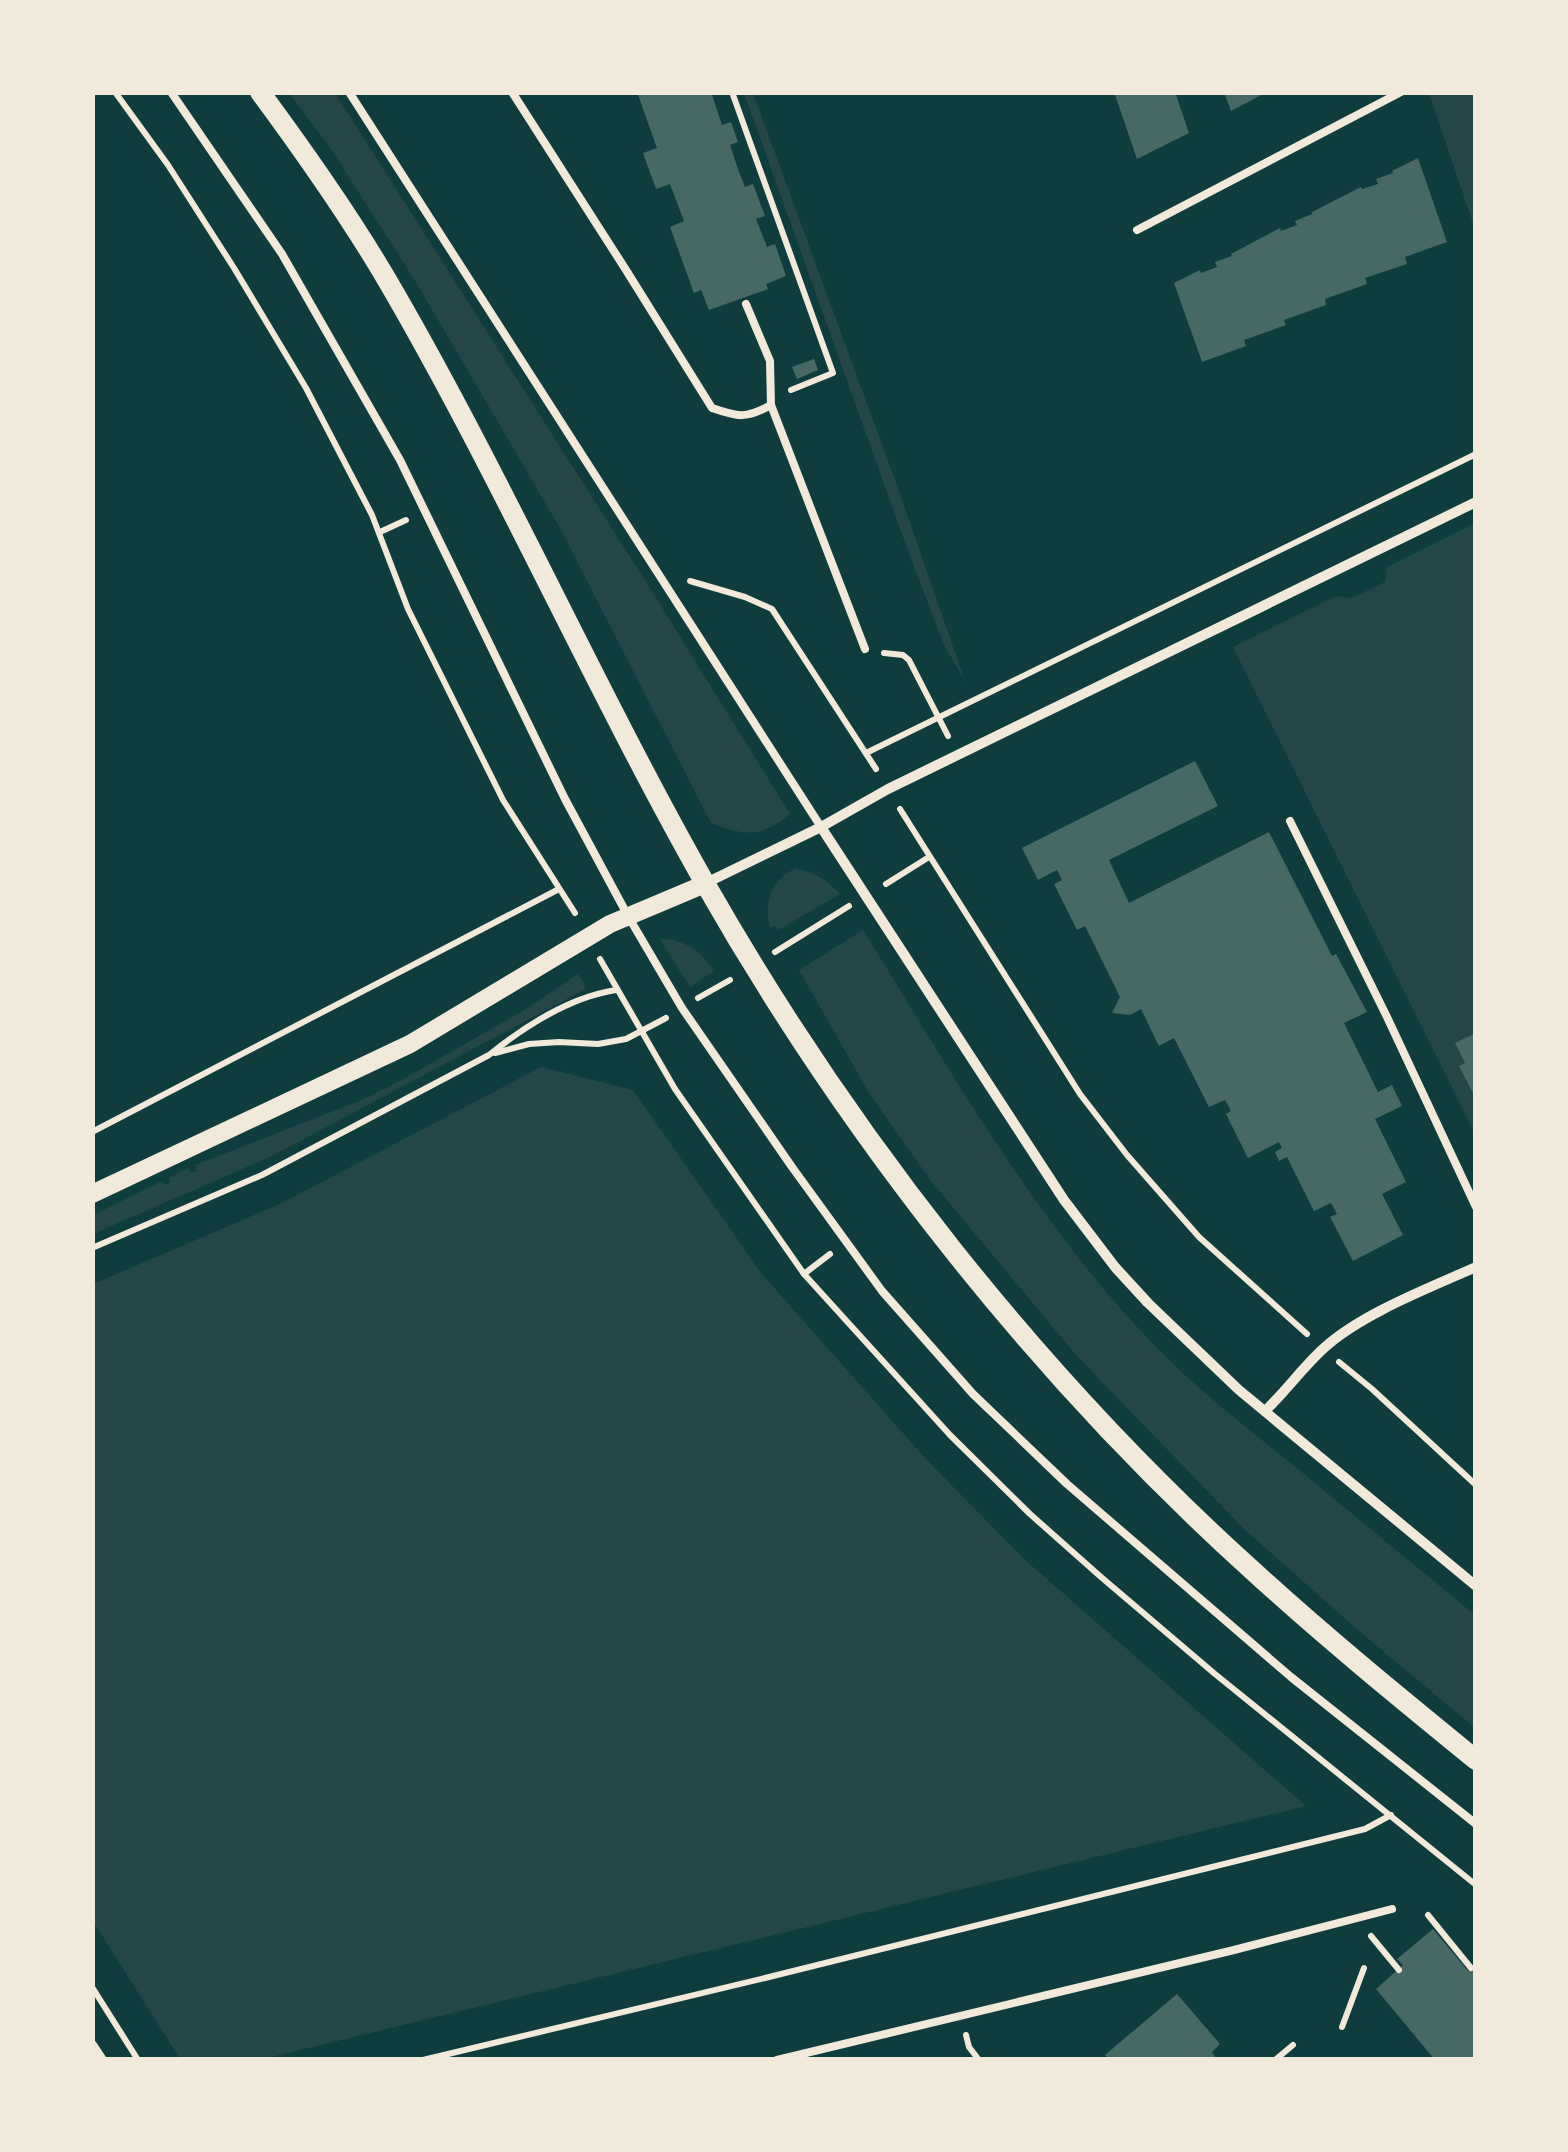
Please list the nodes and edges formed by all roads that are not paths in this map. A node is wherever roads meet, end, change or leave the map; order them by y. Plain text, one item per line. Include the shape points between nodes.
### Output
1 (171, 92) edge
2 (260, 92) edge
3 (348, 92) edge
4 (512, 92) edge
5 (1401, 92) edge
6 (1137, 230) dead end
7 (746, 304) dead end
8 (770, 405) junction
9 (1476, 502) edge
10 (865, 650) road end
11 (1290, 821) dead end
12 (821, 827) junction
13 (705, 884) junction
14 (628, 916) junction
15 (92, 1194) edge
16 (1476, 1208) edge
17 (1476, 1268) edge
18 (1266, 1412) junction
19 (1476, 1586) edge
20 (1476, 1760) edge
21 (1476, 1824) edge
22 (1392, 1910) dead end
23 (92, 2045) edge
24 (102, 2060) edge
25 (777, 2060) edge

1 - 14 lane via 282,254 400,460
2 - 13 main road via 393,289
3 - 12 lane
4 - 8 lane via 712,408 753,416
5 - 6 lane
7 - 8 lane via 770,361
8 - 10 lane
9 - 12 street
11 - 16 lane
12 - 13 street
12 - 18 street via 1088,1233 1148,1303
13 - 14 street
13 - 20 main road via 823,1076 944,1239 1105,1426 1252,1570
14 - 15 street via 410,1044
14 - 21 lane via 682,1008 792,1167 882,1291 973,1394 1276,1664
17 - 18 street via 1352,1328 1323,1349
18 - 19 street
22 - 25 lane
23 - 24 street

